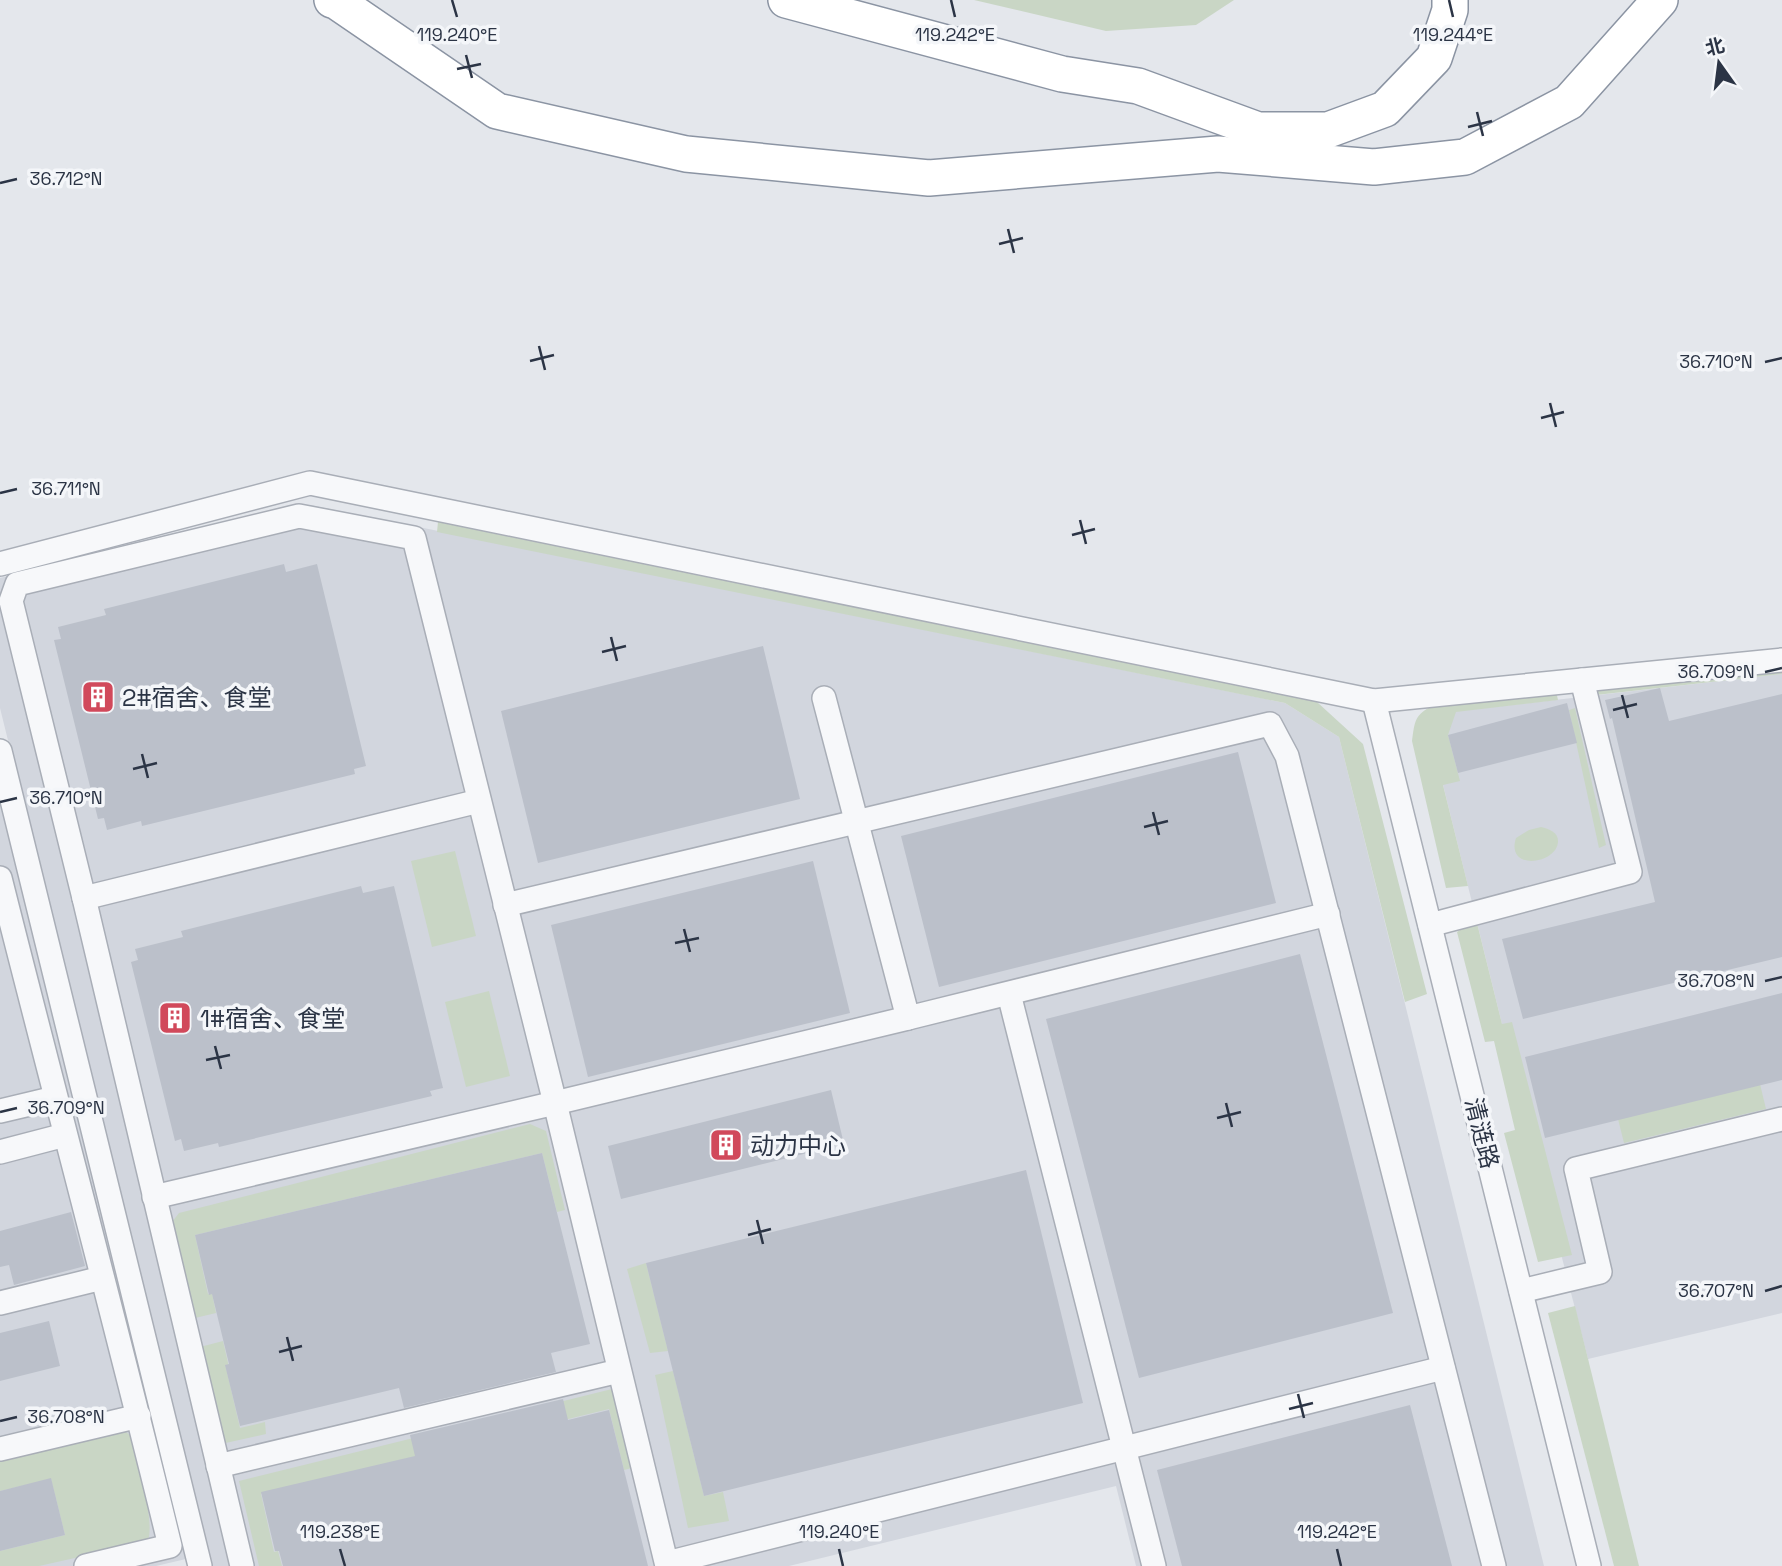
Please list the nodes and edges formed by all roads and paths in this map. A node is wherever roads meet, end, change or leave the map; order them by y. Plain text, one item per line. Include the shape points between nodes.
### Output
1 (332, 0) edge
2 (786, 0) edge
3 (1450, 0) edge
4 (1660, 0) edge
5 (0, 564) edge
6 (1782, 660) edge
7 (1582, 680) junction
8 (824, 698) dead end
9 (1374, 701) junction
10 (0, 751) edge
11 (479, 801) junction
12 (856, 822) junction
13 (0, 878) edge
14 (84, 898) junction
15 (505, 905) junction
16 (1328, 914) junction
17 (1430, 925) junction
18 (1009, 993) junction
19 (908, 1018) junction
20 (55, 1098) junction
21 (555, 1103) junction
22 (0, 1111) edge
23 (1782, 1119) edge
24 (65, 1135) junction
25 (0, 1152) edge
26 (154, 1197) junction
27 (102, 1278) junction
28 (1521, 1291) junction
29 (0, 1303) edge
30 (1443, 1368) junction
31 (619, 1371) junction
32 (139, 1416) junction
33 (1125, 1448) junction
34 (0, 1449) edge
35 (218, 1466) junction
36 (667, 1565) edge
37 (86, 1566) edge
38 (200, 1566) edge
39 (242, 1566) edge
40 (1154, 1566) edge
41 (1494, 1566) edge
42 (1589, 1566) edge

1 - 4 highway via 497,111 686,154 929,178 1218,154 1374,167 1465,157 1569,102
2 - 3 highway via 1062,74 1138,86 1258,130 1328,130 1385,109 1434,58
5 - 9 street via 310,483
6 - 7 street
7 - 9 street
7 - 17 street via 1630,872
8 - 12 street
9 - 17 street, 清涟路
10 - 38 street
11 - 14 street
11 - 14 street via 414,538 299,516 17,584 11,601
11 - 15 street
12 - 15 street
12 - 16 street via 1270,724 1287,756
12 - 19 street
13 - 20 street
14 - 26 street
15 - 21 street
16 - 18 street
16 - 30 street
17 - 28 street, 清涟路
18 - 19 street
18 - 33 street
19 - 21 street
20 - 22 street
20 - 24 street
21 - 26 street
21 - 31 street
23 - 28 street via 1576,1169 1600,1272
24 - 25 street
24 - 27 street
26 - 35 street
27 - 29 street
27 - 32 street
28 - 42 street, 清涟路
30 - 33 street
30 - 41 street
31 - 35 street
31 - 36 street
32 - 34 street
32 - 37 street via 170,1546
33 - 36 street
33 - 40 street
35 - 39 street

